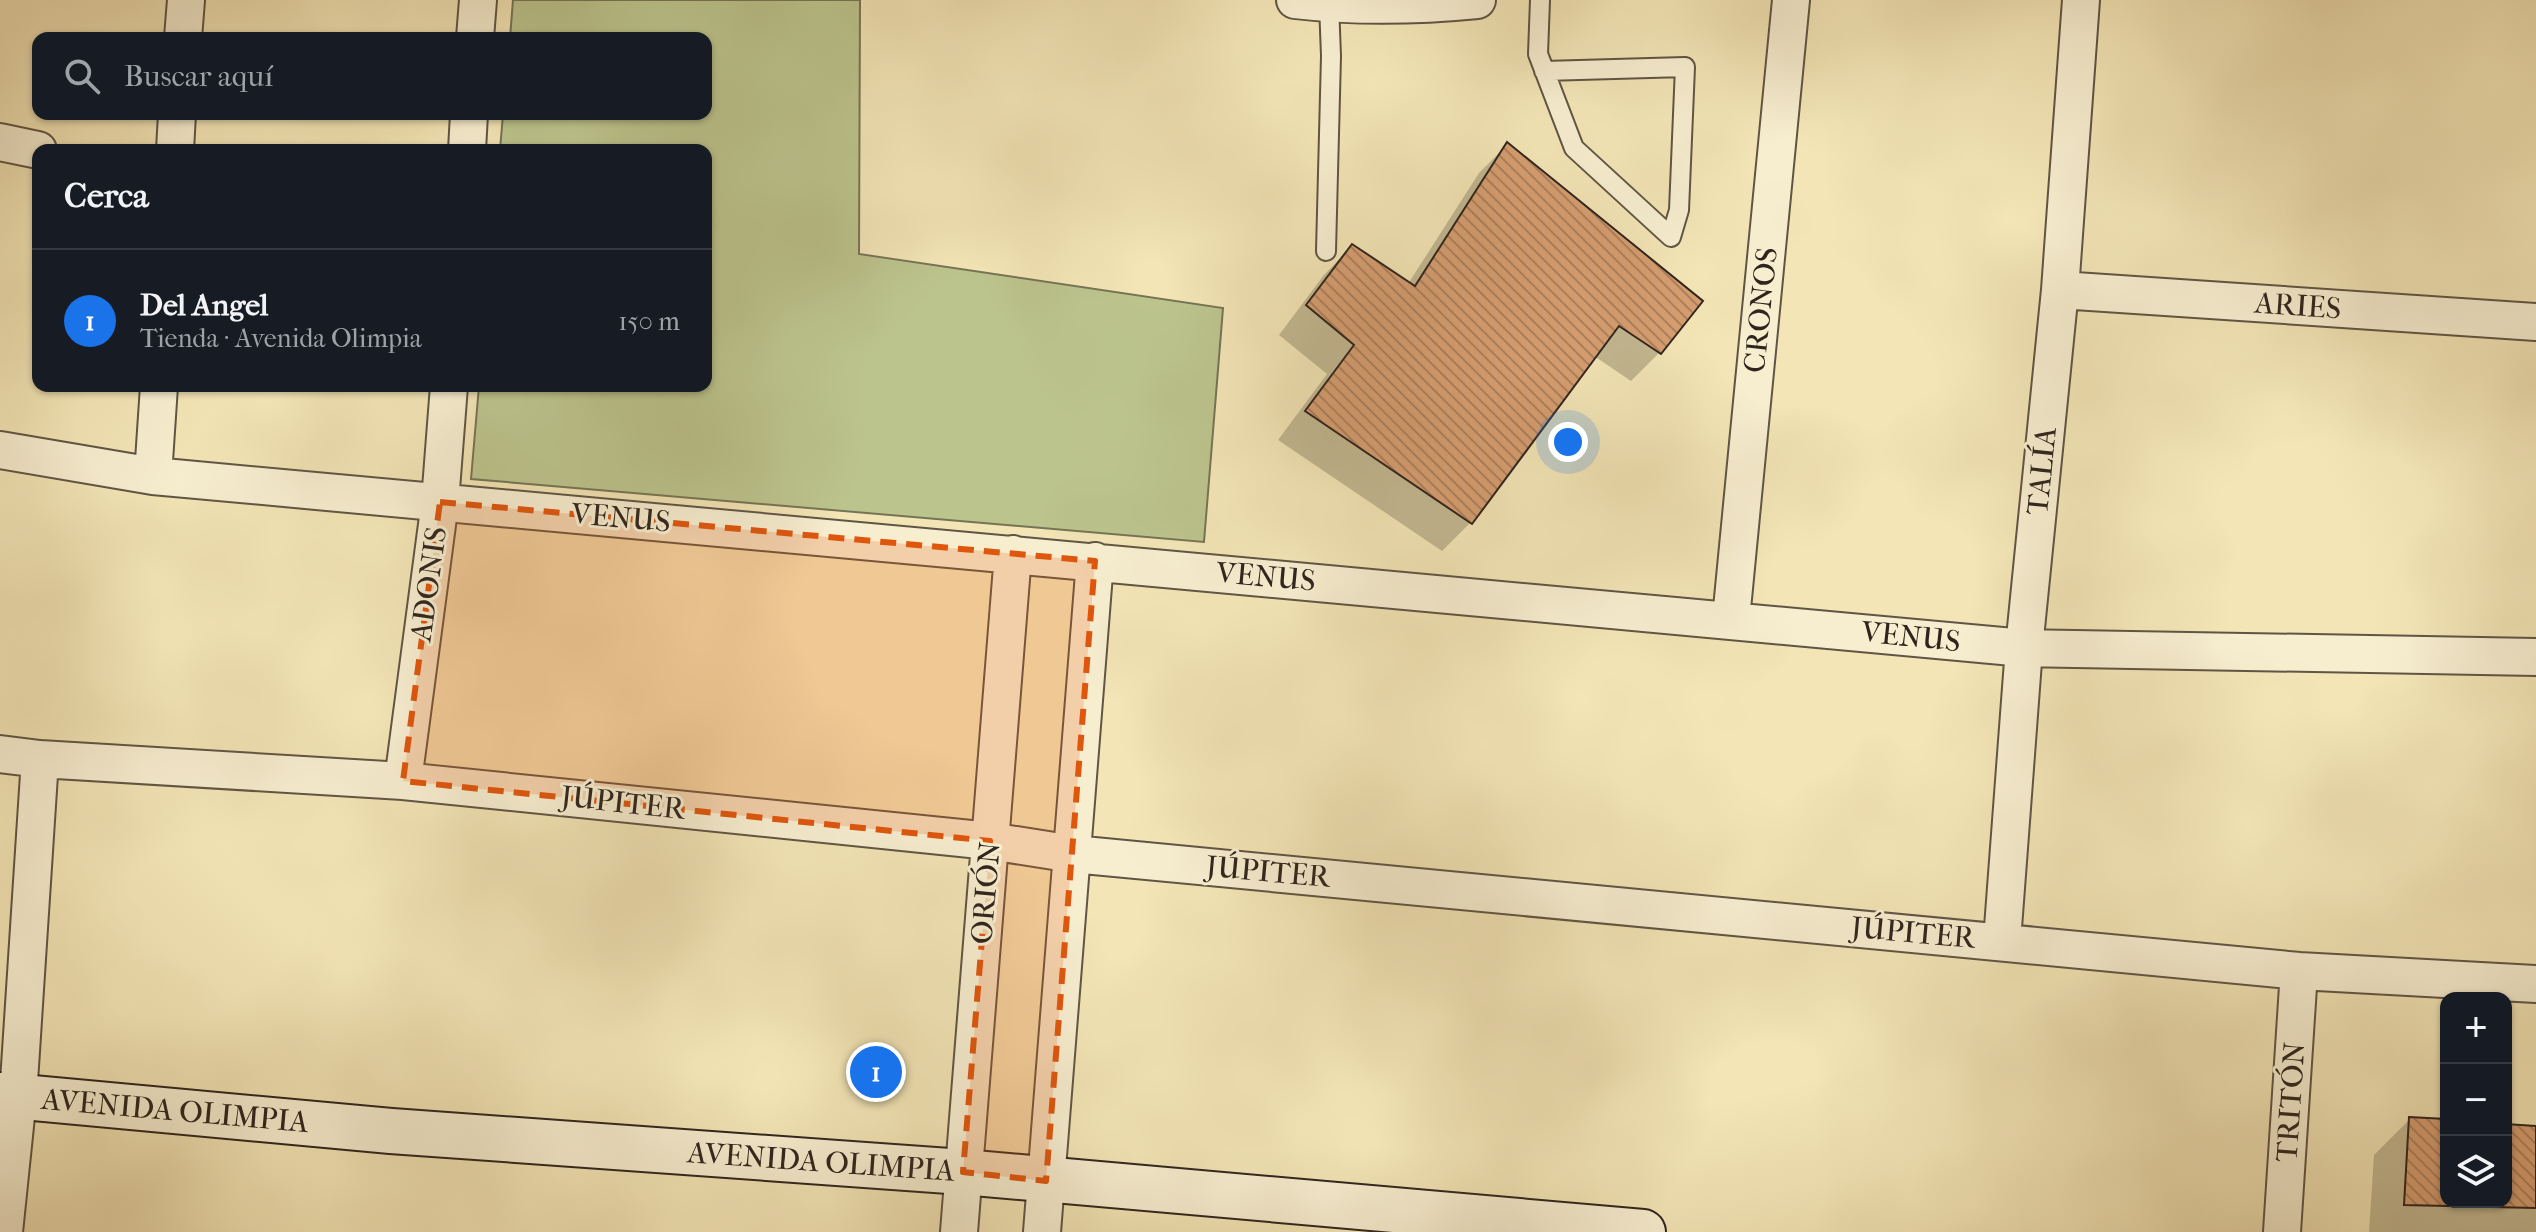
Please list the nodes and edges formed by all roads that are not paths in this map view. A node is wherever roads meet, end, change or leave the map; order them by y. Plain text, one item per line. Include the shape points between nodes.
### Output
1 (186, 0) edge
2 (478, 0) edge
3 (1477, 0) edge
4 (1540, 0) edge
5 (1791, 0) edge
6 (2081, 0) edge
7 (1312, 2) edge
8 (183, 32) edge
9 (475, 32) edge
10 (1544, 71) junction
11 (177, 120) edge
12 (469, 120) edge
13 (0, 142) edge
14 (175, 144) edge
15 (467, 144) edge
16 (32, 149) edge
17 (1326, 251) dead end
18 (2060, 290) junction
19 (2536, 322) edge
20 (159, 392) edge
21 (449, 392) edge
22 (0, 450) edge
23 (153, 476) junction
24 (440, 502) junction
25 (1013, 554) junction
26 (1095, 561) junction
27 (1731, 619) junction
28 (2024, 648) junction
29 (2536, 657) edge
30 (0, 754) edge
31 (40, 759) junction
32 (403, 781) junction
33 (990, 841) junction
34 (1073, 854) junction
35 (2002, 941) junction
36 (2299, 971) junction
37 (2536, 984) edge
38 (9, 1096) edge
39 (963, 1172) junction
40 (1046, 1181) junction
41 (4, 1232) edge
42 (959, 1232) edge
43 (1042, 1232) edge
44 (1643, 1232) edge
45 (2282, 1232) edge

1 - 8 street
2 - 9 street
3 - 7 street via 1422,6
4 - 10 lane via 1538,54
5 - 27 street, CRONOS
6 - 18 street, TALÍA
7 - 17 lane via 1331,56
10 - 10 lane via 1574,148 1671,237 1679,210 1685,67
11 - 14 street
12 - 15 street
13 - 16 street
18 - 19 street, ARIES
18 - 28 street, TALÍA
20 - 23 street
21 - 24 street, ADONIS
22 - 23 street, VENUS
23 - 24 street, VENUS
24 - 25 street, VENUS
24 - 32 street, ADONIS
25 - 26 street, VENUS
25 - 33 street, ORIÓN
26 - 27 street, VENUS
26 - 34 street
27 - 28 street, VENUS
28 - 29 street, VENUS
28 - 35 street, TALÍA
30 - 31 street, JÚPITER
31 - 32 street, JÚPITER
31 - 38 street
32 - 33 street, JÚPITER
33 - 34 street, JÚPITER
33 - 39 street, ORIÓN
34 - 35 street, JÚPITER
34 - 40 street
35 - 36 street, JÚPITER
36 - 37 street, JÚPITER
36 - 45 street, TRITÓN
38 - 39 street, AVENIDA OLIMPIA via 391,1131
38 - 41 street
39 - 40 street, AVENIDA OLIMPIA
39 - 42 street, ORIÓN
40 - 43 street
40 - 44 street, AVENIDA OLIMPIA

